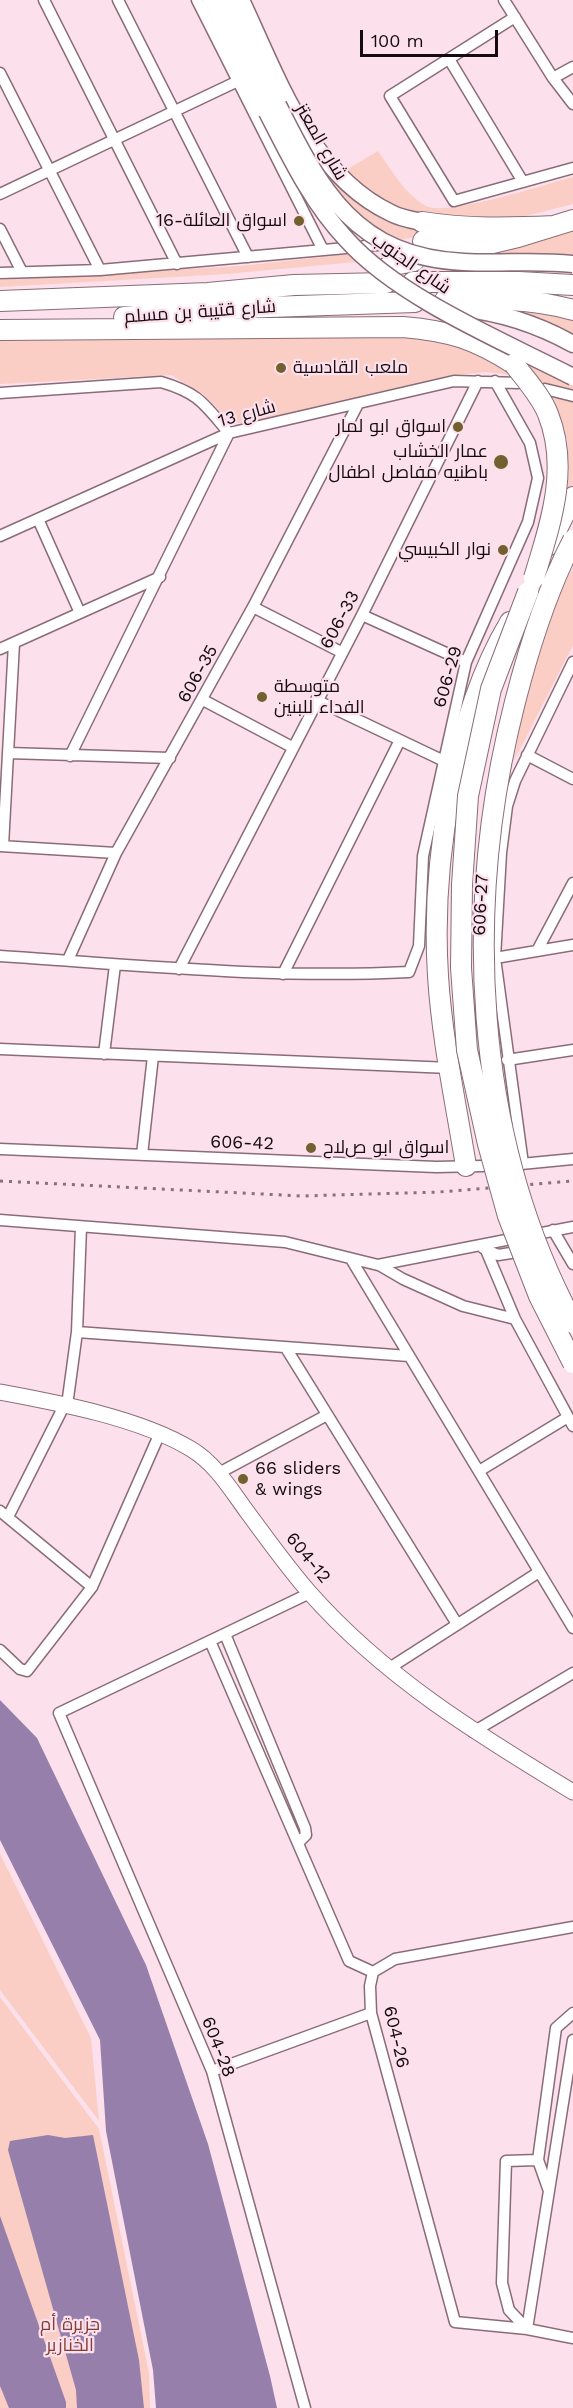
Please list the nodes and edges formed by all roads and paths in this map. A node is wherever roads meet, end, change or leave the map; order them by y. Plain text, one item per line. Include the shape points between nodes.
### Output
1 (44, 0) edge
2 (118, 0) edge
3 (197, 0) edge
4 (211, 0) edge
5 (224, 0) edge
6 (241, 0) edge
7 (504, 0) edge
8 (515, 17) junction
9 (449, 59) junction
10 (573, 67) edge
11 (245, 69) junction
12 (0, 73) edge
13 (553, 78) junction
14 (573, 104) edge
15 (174, 111) junction
16 (115, 140) junction
17 (573, 168) edge
18 (50, 170) junction
19 (523, 182) junction
20 (0, 194) edge
21 (573, 220) edge
22 (554, 226) junction
23 (0, 229) edge
24 (423, 232) junction
25 (400, 243) dead end
26 (378, 245) dead end
27 (364, 246) dead end
28 (478, 247) junction
29 (346, 248) dead end
30 (323, 250) junction
31 (446, 254) dead end
32 (248, 257) junction
33 (414, 261) dead end
34 (177, 264) junction
35 (573, 264) edge
36 (100, 270) junction
37 (22, 272) junction
38 (0, 273) edge
39 (573, 285) edge
40 (0, 301) edge
41 (454, 308) junction
42 (573, 310) edge
43 (0, 329) edge
44 (573, 344) edge
45 (516, 374) junction
46 (573, 377) edge
47 (478, 381) junction
48 (495, 381) junction
49 (545, 389) dead end
50 (0, 393) edge
51 (573, 396) edge
52 (357, 404) junction
53 (229, 433) junction
54 (573, 497) edge
55 (38, 519) junction
56 (0, 536) edge
57 (573, 540) edge
58 (160, 576) junction
59 (531, 585) junction
60 (253, 607) junction
61 (80, 613) junction
62 (362, 615) junction
63 (14, 643) junction
64 (0, 649) edge
65 (341, 652) junction
66 (466, 662) junction
67 (573, 662) edge
68 (203, 700) junction
69 (316, 700) junction
70 (400, 740) junction
71 (292, 747) junction
72 (8, 753) junction
73 (526, 754) junction
74 (70, 756) junction
75 (170, 758) junction
76 (444, 761) junction
77 (573, 779) edge
78 (1, 846) edge
79 (116, 853) junction
80 (573, 883) edge
81 (573, 945) edge
82 (537, 951) junction
83 (0, 956) edge
84 (495, 958) junction
85 (68, 960) junction
86 (115, 965) junction
87 (179, 969) junction
88 (283, 974) junction
89 (0, 1049) edge
90 (573, 1050) edge
91 (104, 1054) junction
92 (153, 1056) junction
93 (507, 1060) junction
94 (450, 1068) junction
95 (0, 1149) edge
96 (142, 1155) junction
97 (573, 1159) edge
98 (474, 1166) joint
99 (0, 1220) edge
100 (81, 1227) junction
101 (569, 1227) edge
102 (553, 1230) junction
103 (554, 1244) junction
104 (482, 1247) junction
105 (512, 1253) dead end
106 (351, 1259) junction
107 (573, 1264) edge
108 (378, 1265) junction
109 (516, 1319) junction
110 (573, 1323) edge
111 (76, 1332) junction
112 (286, 1348) junction
113 (410, 1356) junction
114 (573, 1363) edge
115 (0, 1392) edge
116 (63, 1404) junction
117 (327, 1415) junction
118 (571, 1422) edge
119 (160, 1433) junction
120 (479, 1471) junction
121 (219, 1473) junction
122 (4, 1514) edge
123 (539, 1572) junction
124 (92, 1587) junction
125 (310, 1593) junction
126 (457, 1624) junction
127 (573, 1628) edge
128 (225, 1634) junction
129 (210, 1641) junction
130 (0, 1650) edge
131 (388, 1669) junction
132 (573, 1673) edge
133 (473, 1732) junction
134 (573, 1792) edge
135 (298, 1844) junction
136 (573, 1927) edge
137 (373, 1972) junction
138 (370, 2013) junction
139 (573, 2013) edge
140 (573, 2040) edge
141 (212, 2071) junction
142 (546, 2100) junction
143 (564, 2102) junction
144 (538, 2160) junction
145 (550, 2193) junction
146 (527, 2330) junction
147 (573, 2338) edge
148 (305, 2408) edge

1 - 16 street
2 - 15 street
3 - 11 street
4 - 11 main road, شارع المعتز
5 - 11 main road, شارع المعتز
6 - 24 main road via 307,136 334,172 374,204
7 - 8 street
8 - 9 street
8 - 13 street
9 - 19 street
9 - 19 street via 390,96 454,201
10 - 13 street
11 - 15 street
11 - 30 street
11 - 35 main road, شارع المعتز, bridge via 333,202 371,235 433,259
11 - 41 main road, شارع الجنوب, bridge via 309,191 340,233 381,270 422,298
12 - 18 street
13 - 14 street
15 - 16 street
15 - 32 street
16 - 18 street
16 - 34 street
17 - 19 street
18 - 20 street
18 - 36 street
21 - 22 highway
22 - 24 highway via 457,227
22 - 28 highway
23 - 37 street
24 - 25 street
24 - 28 highway
26 - 27 street
28 - 31 highway
29 - 30 street
30 - 32 street
32 - 34 street
33 - 40 highway, شارع قتيبة بن مسلم via 381,273 294,285
34 - 36 street
36 - 37 street
37 - 38 street
39 - 43 highway, شارع قتيبة بن مسلم via 519,282 412,297 210,309
41 - 42 highway via 490,299 538,302
41 - 44 main road, شارع الجنوب via 490,311 529,323
41 - 45 highway, bridge
41 - 46 main road, شارع الجنوب, bridge
43 - 45 highway via 430,329 474,341
45 - 48 street, شارع 13
45 - 59 highway, bridge via 548,413 556,444 558,485 551,523
47 - 48 street, شارع 13
47 - 52 street, شارع 13 via 425,386
47 - 62 street, 606-33
48 - 66 street, 606-29 via 530,443 538,478 528,522
49 - 51 street
50 - 53 street via 161,382 198,397
52 - 53 street, شارع 13
52 - 60 street, 606-35
53 - 55 street, شارع 13
53 - 58 street
54 - 59 highway, bridge
55 - 56 street, شارع 13
55 - 61 street
57 - 110 highway, bridge via 525,661 505,739 484,884 483,949 489,1048 506,1146 554,1288
58 - 61 street
58 - 74 street
59 - 94 highway, bridge via 492,655 478,690 446,822 437,936 438,978
59 - 114 highway, bridge via 491,689 468,796 461,968 467,1050 508,1216 539,1296
60 - 65 street
60 - 68 street, 606-35
61 - 63 street
62 - 65 street, 606-33
62 - 66 street
63 - 64 street
63 - 72 street
65 - 69 street, 606-33
66 - 76 street, 606-29
67 - 73 street, 606-27
68 - 71 street
68 - 75 street, 606-35
69 - 70 street
69 - 71 street, 606-33
70 - 76 street
70 - 88 street
71 - 87 street, 606-33
72 - 74 street
72 - 78 street
73 - 77 street
73 - 84 street, 606-27 via 507,806
74 - 75 street
75 - 79 street, 606-35
76 - 88 street, 606-29 via 423,856 419,946 409,972
78 - 79 street
79 - 85 street, 606-35
80 - 82 street
81 - 82 street
82 - 84 street
83 - 85 street
84 - 93 street, 606-27
85 - 86 street
86 - 87 street
86 - 91 street
87 - 88 street
89 - 91 street
90 - 93 street
91 - 92 street
92 - 94 street
92 - 96 street
93 - 97 street, 606-27 via 522,1164
94 - 98 highway
95 - 96 street, 606-42
96 - 98 street, 606-42
99 - 100 street
100 - 106 street via 285,1242
100 - 111 street
101 - 102 street
101 - 103 street
102 - 103 street
102 - 104 street
103 - 107 street
104 - 105 street via 498,1255
104 - 108 street
104 - 109 street
106 - 108 street
106 - 113 street
108 - 109 street via 463,1306
109 - 118 street
111 - 112 street
111 - 116 street via 68,1398
112 - 113 street
112 - 117 street
113 - 120 street
115 - 116 main road, 604-12
116 - 119 main road, 604-12
116 - 122 street
117 - 121 street
117 - 126 street
118 - 120 street
119 - 121 main road, 604-12 via 204,1458
119 - 124 street
120 - 123 street
121 - 125 main road, 604-12
122 - 124 street
123 - 126 street
123 - 127 street
124 - 130 street via 27,1671
125 - 128 street
125 - 131 main road, 604-12
126 - 131 street
128 - 129 street
128 - 135 street via 305,1828 306,1835
129 - 135 street
129 - 141 street, 604-28 via 59,1713
131 - 133 main road, 604-12
132 - 133 street
133 - 134 main road, 604-12
135 - 137 street via 349,1961
136 - 137 street via 395,1959
137 - 138 street, 604-26
138 - 141 street
138 - 146 street, 604-26 via 454,2322
139 - 142 street via 556,2028
140 - 143 street
141 - 148 street, 604-28
142 - 143 street
142 - 144 street
143 - 145 street
144 - 145 street
144 - 146 street via 506,2161 502,2283 509,2310
145 - 146 street
146 - 147 street, 604-26

